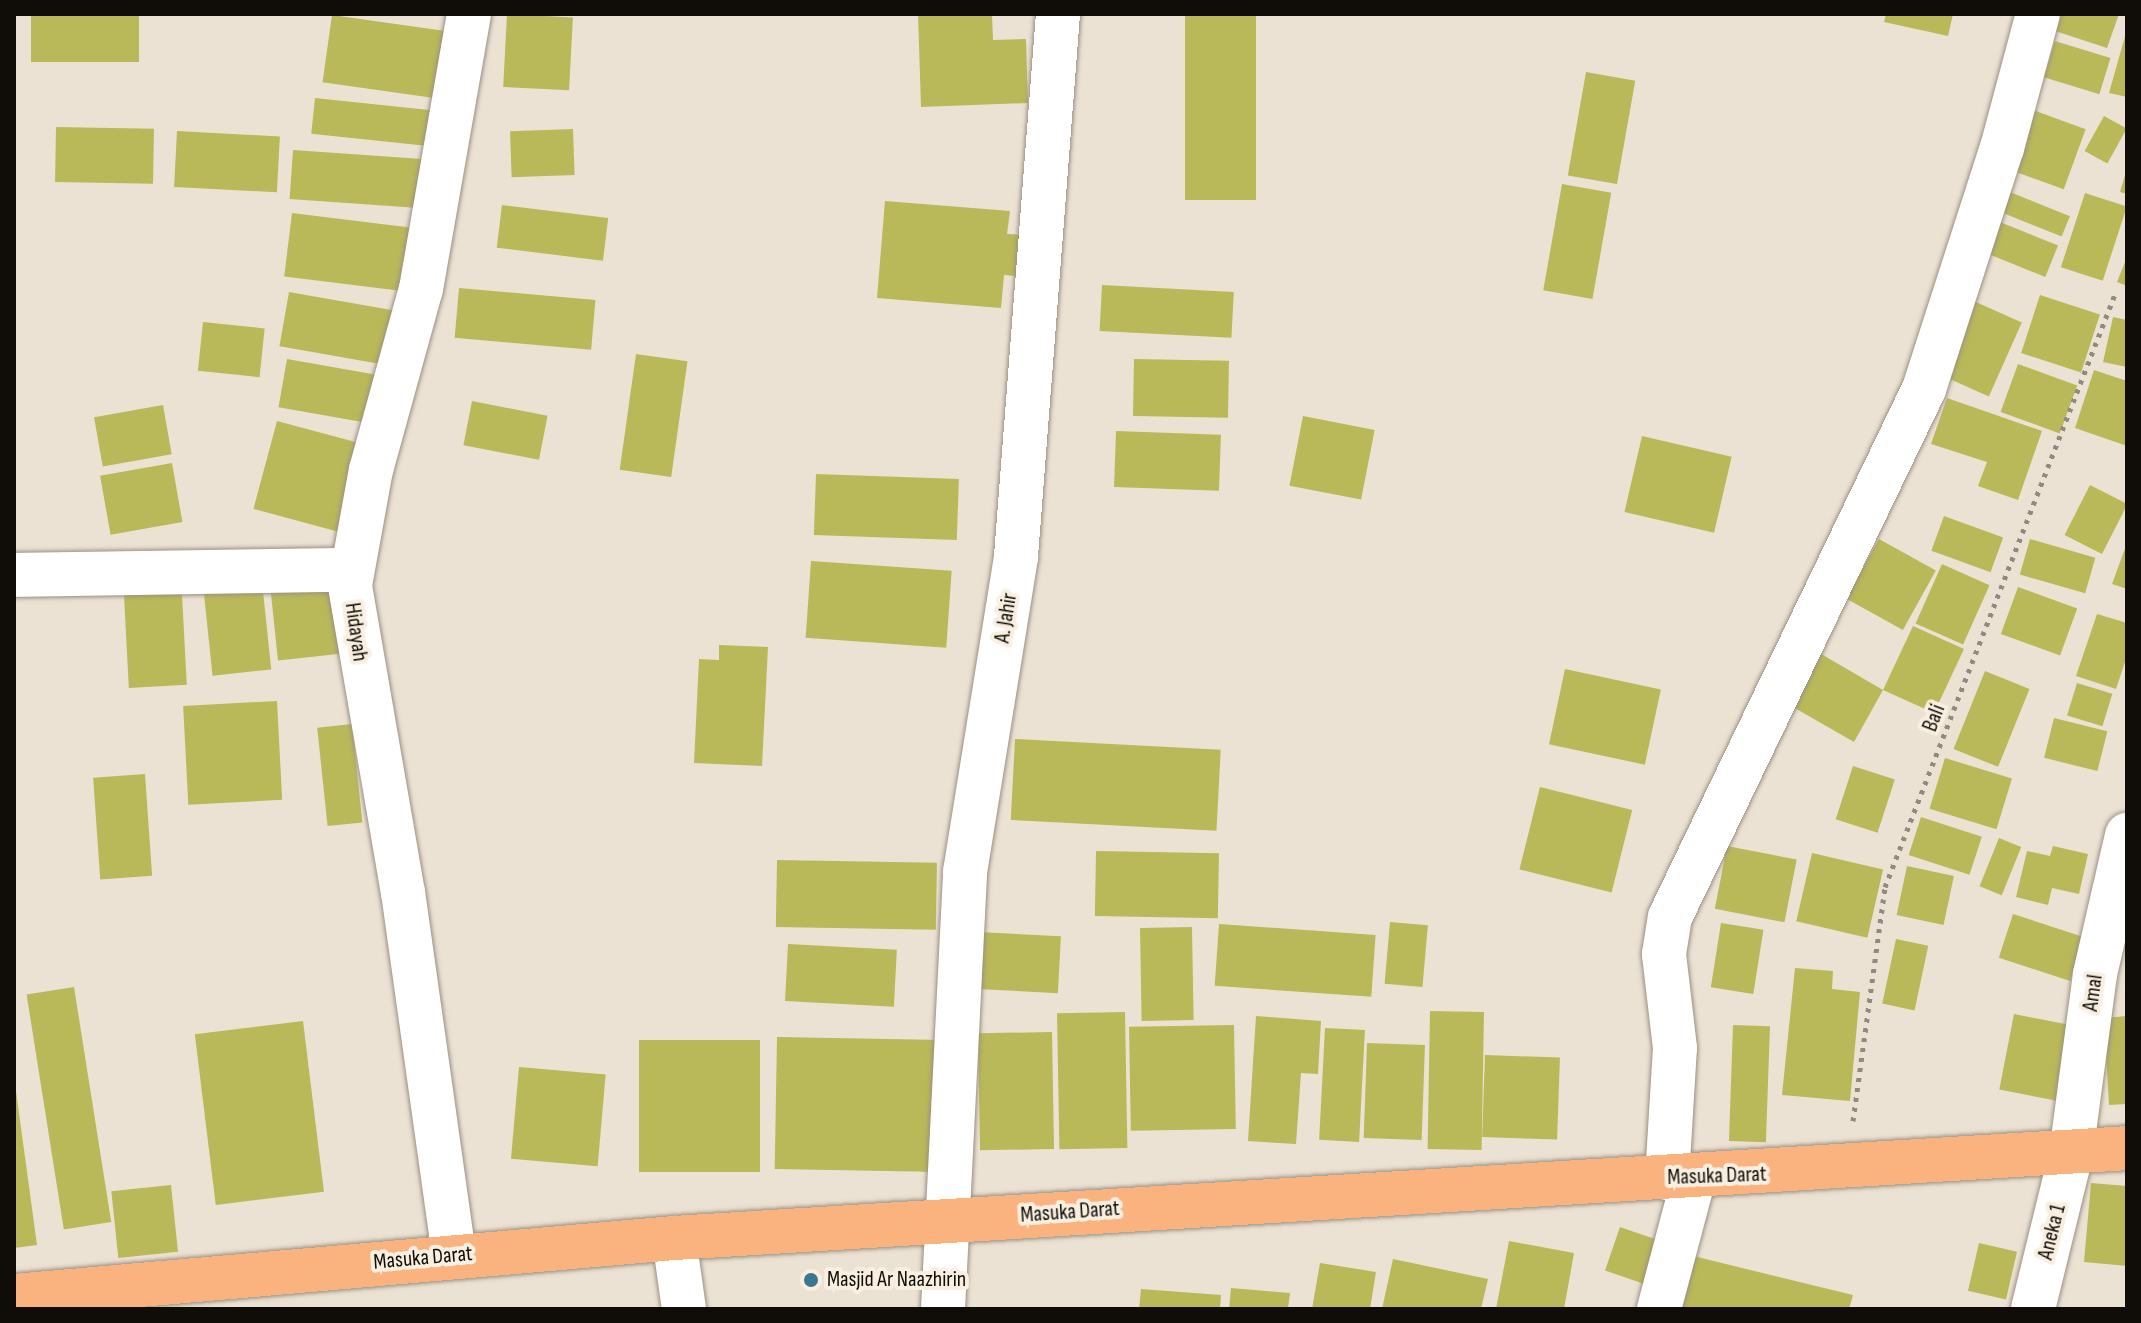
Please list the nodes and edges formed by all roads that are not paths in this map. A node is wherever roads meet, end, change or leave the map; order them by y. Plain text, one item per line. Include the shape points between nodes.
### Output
1 (469, 14) edge
2 (1058, 14) edge
3 (2038, 14) edge
4 (350, 570) junction
5 (14, 575) edge
6 (2127, 835) edge
7 (2127, 1148) edge
8 (2071, 1154) junction
9 (1681, 1177) junction
10 (948, 1221) junction
11 (674, 1238) junction
12 (454, 1255) junction
13 (14, 1296) edge
14 (684, 1309) edge
15 (943, 1309) edge
16 (1659, 1309) edge
17 (2033, 1309) edge

1 - 4 street, Hidayah via 421,289 371,470
2 - 10 street, A. Jahir via 1016,556 965,872
3 - 9 street via 2002,148 1924,389 1670,917 1664,954
4 - 5 street
4 - 12 street, Hidayah via 351,616 403,893
6 - 8 street, Amal via 2095,974
7 - 8 main road, Masuka Darat
8 - 9 main road, Masuka Darat
8 - 17 street, Aneka 1
9 - 10 main road, Masuka Darat via 1306,1195
9 - 16 street
10 - 11 main road, Masuka Darat
10 - 15 street, A. Jahir
11 - 12 main road, Masuka Darat
11 - 14 street
12 - 13 main road, Masuka Darat

